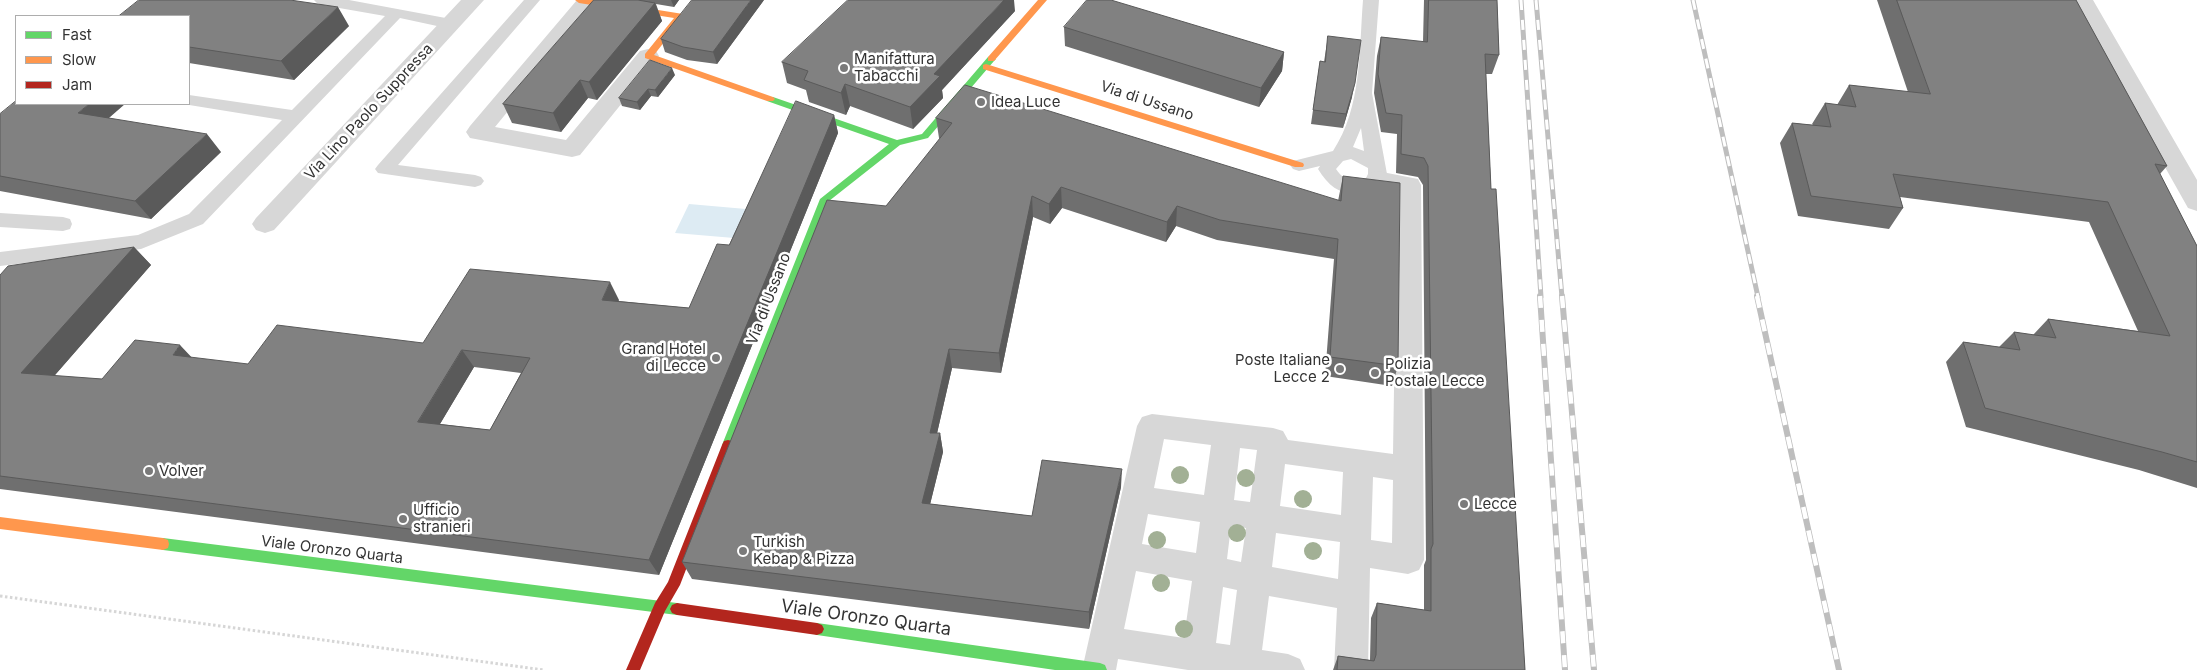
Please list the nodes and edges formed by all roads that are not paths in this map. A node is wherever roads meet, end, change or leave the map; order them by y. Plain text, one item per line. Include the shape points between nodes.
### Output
1 (322, 0) edge
2 (473, 0) edge
3 (532, 0) edge
4 (585, 0) edge
5 (1042, 0) edge
6 (1371, 0) edge
7 (2082, 0) edge
8 (686, 8) edge
9 (396, 13) junction
10 (451, 24) junction
11 (648, 56) junction
12 (986, 67) junction
13 (1364, 93) junction
14 (190, 100) edge
15 (296, 116) junction
16 (897, 143) junction
17 (1339, 155) junction
18 (1299, 165) junction
19 (1376, 172) junction
20 (1332, 178) junction
21 (475, 181) dead end
22 (2197, 202) edge
23 (0, 220) edge
24 (63, 224) dead end
25 (266, 224) dead end
26 (0, 259) edge
27 (1227, 435) junction
28 (1272, 450) junction
29 (1358, 462) junction
30 (1408, 469) junction
31 (1136, 499) junction
32 (1217, 511) junction
33 (1263, 517) junction
34 (0, 523) edge
35 (1356, 541) junction
36 (1124, 555) junction
37 (1209, 571) junction
38 (1255, 579) junction
39 (1353, 596) junction
40 (660, 606) junction
41 (1198, 655) junction
42 (1101, 660) edge
43 (1241, 666) edge
44 (633, 670) edge
45 (1288, 670) edge
46 (1351, 670) edge

1 - 9 lane
2 - 10 street, Via Lino Paolo Suppressa
3 - 21 lane via 384,169
4 - 8 street
4 - 11 street via 478,132 572,149
5 - 12 street, Via di Ussano
6 - 13 lane
7 - 22 street
8 - 11 street
9 - 10 lane
9 - 15 lane
10 - 25 street, Via Lino Paolo Suppressa
11 - 16 street
12 - 16 street, Via di Ussano via 925,136
12 - 18 street, Via di Ussano
13 - 17 lane via 1348,141
13 - 19 lane
14 - 15 lane
15 - 26 lane via 196,219 141,242
16 - 40 street, Via di Ussano via 825,199 673,586
17 - 18 lane
17 - 19 lane via 1364,156
17 - 20 lane via 1330,161 1328,169
18 - 20 lane
19 - 20 lane via 1368,186 1356,189 1342,186
19 - 30 street via 1409,185
23 - 24 lane
27 - 28 street via 1273,440
27 - 31 street via 1152,426
27 - 32 street
28 - 29 street
28 - 33 street
29 - 30 street
29 - 35 street
30 - 35 street via 1408,560
31 - 32 street
31 - 36 street
32 - 33 street
32 - 37 street
33 - 35 street
33 - 38 street
34 - 40 street, Viale Oronzo Quarta
35 - 39 street
36 - 37 street
36 - 42 street
37 - 38 street
37 - 41 street
38 - 39 street
38 - 43 street
39 - 46 street
40 - 42 street, Viale Oronzo Quarta via 1068,664
40 - 44 street
41 - 42 street
41 - 43 street
43 - 45 street

